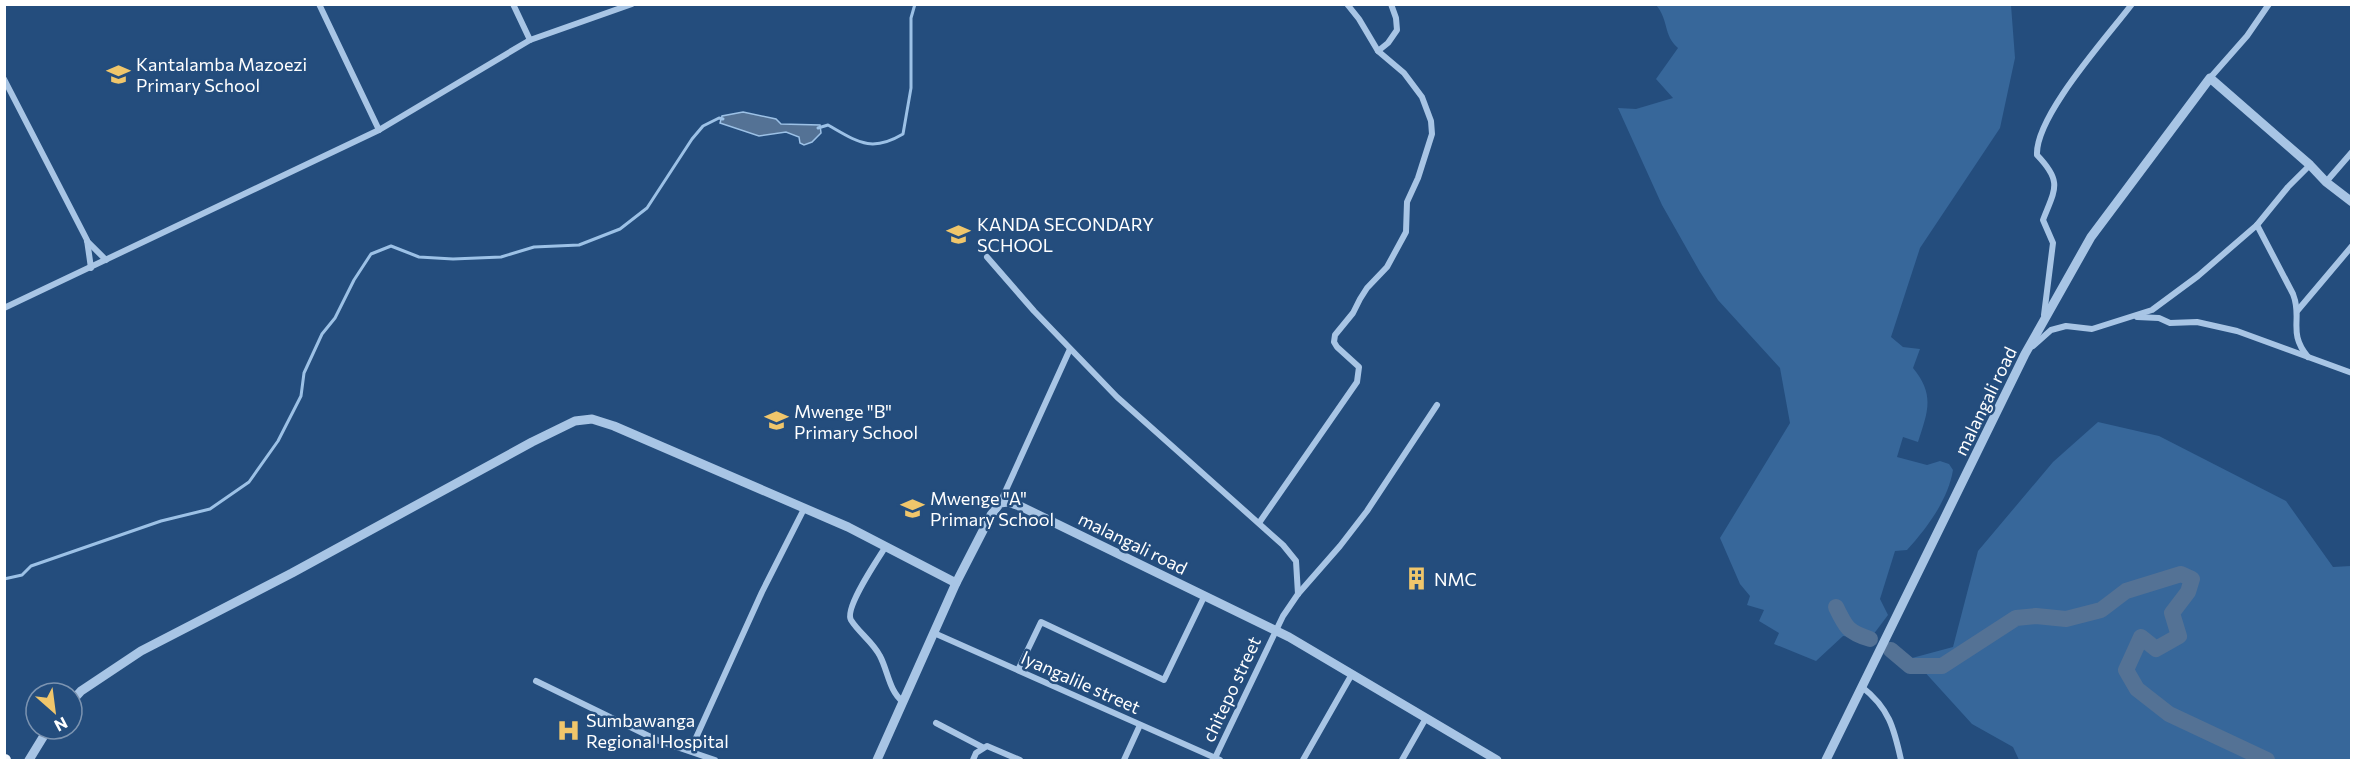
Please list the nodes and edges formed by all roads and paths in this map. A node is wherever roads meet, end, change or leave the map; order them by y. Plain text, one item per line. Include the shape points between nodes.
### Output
1 (319, 4) edge
2 (513, 4) edge
3 (632, 4) edge
4 (1347, 4) edge
5 (1391, 4) edge
6 (2132, 4) edge
7 (2269, 4) edge
8 (530, 40) junction
9 (1378, 51) junction
10 (2211, 78) junction
11 (4, 79) edge
12 (379, 130) junction
13 (2352, 152) edge
14 (2310, 165) junction
15 (2326, 182) junction
16 (2352, 202) edge
17 (2257, 225) junction
18 (87, 240) junction
19 (2352, 246) edge
20 (987, 257) dead end
21 (106, 260) junction
22 (91, 268) junction
23 (4, 308) edge
24 (2297, 311) junction
25 (2130, 316) junction
26 (2043, 325) junction
27 (1070, 349) junction
28 (2025, 354) junction
29 (2308, 357) junction
30 (2352, 373) edge
31 (1437, 405) dead end
32 (1000, 503) junction
33 (804, 508) junction
34 (1258, 523) junction
35 (886, 546) junction
36 (956, 583) junction
37 (1298, 594) junction
38 (1204, 597) junction
39 (1275, 631) junction
40 (934, 633) junction
41 (1018, 670) junction
42 (1352, 674) junction
43 (537, 681) dead end
44 (1862, 687) junction
45 (84, 689) edge
46 (903, 702) junction
47 (1426, 718) junction
48 (936, 723) dead end
49 (1140, 725) junction
50 (41, 741) edge
51 (982, 747) junction
52 (690, 751) junction
53 (29, 760) edge
54 (715, 760) edge
55 (877, 760) edge
56 (973, 760) edge
57 (1020, 760) edge
58 (1124, 760) edge
59 (1216, 760) edge
60 (1303, 760) edge
61 (1402, 760) edge
62 (1497, 760) edge
63 (1826, 760) edge
64 (1901, 760) edge

1 - 12 street
2 - 8 street
3 - 8 street
4 - 9 street
5 - 9 street via 1397,30
6 - 26 street via 2064,91 2037,149 2037,155 2053,172 2055,188 2043,220 2053,243
7 - 10 street
8 - 12 street
9 - 34 street via 1422,97 1432,134 1407,202 1406,232 1387,267 1335,334 1337,347 1359,367 1357,382
10 - 14 street
10 - 26 street, malangali road via 2091,237
11 - 18 street
12 - 21 street
13 - 15 street
14 - 15 street
14 - 17 street
15 - 16 street
17 - 24 street via 2293,294
17 - 25 street via 2152,310
18 - 21 street
18 - 22 street
19 - 24 street
20 - 27 street
21 - 22 street
22 - 23 street
24 - 29 street via 2295,330
25 - 28 street via 2092,329 2066,326 2051,330
25 - 29 street via 2237,330
26 - 28 street, malangali road
27 - 32 street
27 - 34 street via 1174,450
28 - 44 street, malangali road
29 - 30 street
31 - 37 street, chitepo street via 1367,511
32 - 36 street
32 - 38 street, malangali road via 1022,507
33 - 35 street
33 - 45 street via 614,426 592,419 575,421 141,651
33 - 52 street
34 - 37 street via 1296,561
35 - 36 street
35 - 46 street via 849,614 874,646 894,692
36 - 40 street
37 - 39 street, chitepo street
38 - 39 street, malangali road
38 - 41 street via 1164,680 1041,622
39 - 42 street, malangali road
39 - 59 street, chitepo street
40 - 41 street, lyangalile street
40 - 46 street
41 - 49 street, lyangalile street
42 - 47 street, malangali road
42 - 60 street
43 - 52 street via 659,741
44 - 63 street, malangali road
44 - 64 street via 1885,710
46 - 55 street
47 - 61 street
47 - 62 street, malangali road
48 - 51 street
49 - 58 street
49 - 59 street, lyangalile street
50 - 53 street
51 - 56 street
51 - 57 street via 997,748
52 - 54 street

